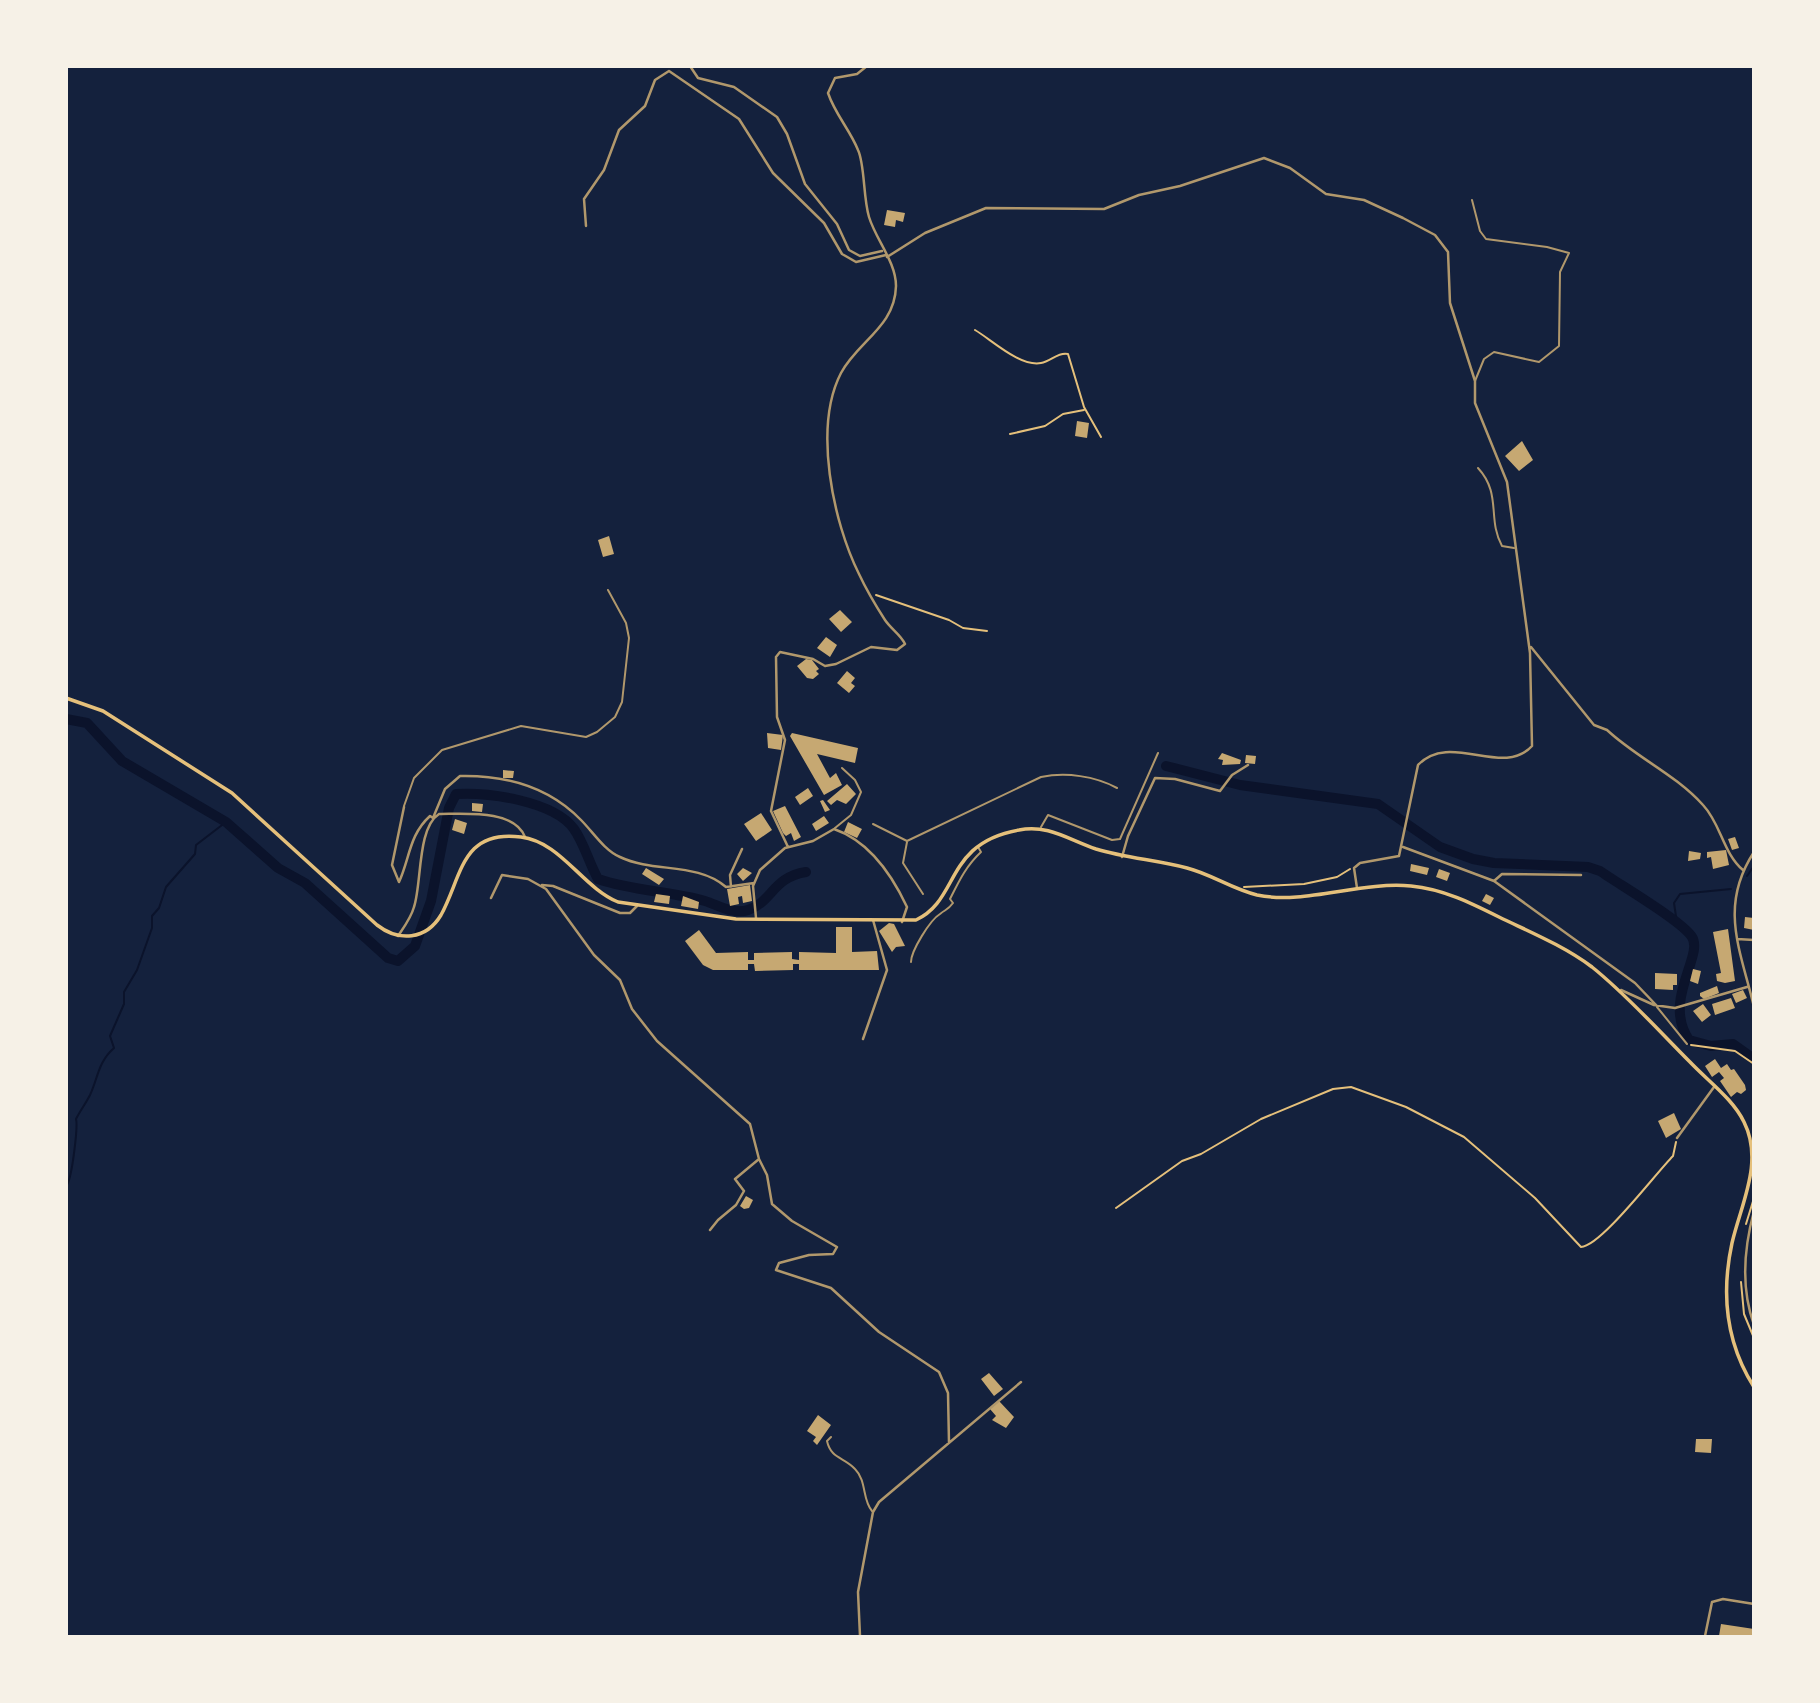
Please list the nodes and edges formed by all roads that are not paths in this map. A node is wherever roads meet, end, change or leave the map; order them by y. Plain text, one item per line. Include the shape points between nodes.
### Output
1 (690, 66) edge
2 (867, 66) edge
3 (1472, 200) dead end
4 (586, 226) dead end
5 (886, 255) junction
6 (1475, 382) junction
7 (1478, 468) dead end
8 (1515, 548) junction
9 (608, 590) dead end
10 (1529, 645) junction
11 (66, 698) edge
12 (1158, 753) dead end
13 (1248, 765) dead end
14 (842, 768) dead end
15 (1117, 788) dead end
16 (404, 807) joint
17 (433, 818) junction
18 (873, 824) dead end
19 (1040, 828) junction
20 (834, 830) junction
21 (525, 837) junction
22 (907, 841) junction
23 (977, 846) junction
24 (788, 847) junction
25 (1403, 847) junction
26 (742, 849) dead end
27 (1754, 852) edge
28 (1122, 857) junction
29 (1743, 870) junction
30 (1581, 875) dead end
31 (1494, 881) junction
32 (754, 883) junction
33 (542, 886) junction
34 (731, 887) junction
35 (1357, 888) junction
36 (923, 894) dead end
37 (491, 898) dead end
38 (637, 906) junction
39 (757, 920) junction
40 (873, 920) junction
41 (902, 922) junction
42 (398, 936) junction
43 (1737, 939) junction
44 (1754, 940) edge
45 (911, 962) dead end
46 (1614, 988) junction
47 (1750, 989) edge
48 (1657, 1006) junction
49 (1754, 1007) edge
50 (863, 1039) dead end
51 (1687, 1044) road end
52 (1714, 1087) junction
53 (1677, 1138) road end
54 (759, 1159) junction
55 (1754, 1211) edge
56 (710, 1230) dead end
57 (1754, 1325) edge
58 (1021, 1382) dead end
59 (1754, 1387) edge
60 (831, 1437) dead end
61 (949, 1443) junction
62 (873, 1512) junction
63 (1754, 1604) edge
64 (860, 1636) edge
65 (1704, 1636) edge

1 - 5 street via 698,78 734,87 777,117 805,184 837,225 850,252
2 - 5 street via 857,74 835,78 828,93 859,152 863,195
3 - 6 street via 1486,239 1569,253 1560,272 1559,346 1539,362 1505,353 1488,354
4 - 5 street via 584,199 604,170 619,130 645,106 655,80 669,71 739,119 774,173 824,223 849,260 863,262
5 - 6 street via 986,208 1104,209 1265,158 1290,168 1326,194 1364,200 1440,239 1448,252 1453,318
5 - 24 street via 895,275 892,308 880,329 841,373 834,391 831,496 858,574 885,621 905,644 901,649 871,647 825,666 789,652 776,657 777,717 785,740 771,811
6 - 8 street via 1475,403 1507,482
7 - 8 street via 1493,492 1498,538 1502,546
8 - 10 street
9 - 16 street via 629,638 622,702 615,717 586,737 521,726 442,750 414,778
10 - 25 street via 1532,746 1524,755 1511,758 1456,751 1425,757 1418,765
10 - 29 street via 1594,726 1607,730 1692,793 1715,821
11 - 42 main road via 103,711 232,793 377,925
12 - 19 street via 1119,839 1048,815
13 - 28 street via 1220,791 1155,778
14 - 20 street via 861,792 851,815
15 - 22 street via 1063,774 1041,778
16 - 17 street via 392,865 399,882 416,834
17 - 21 street via 439,814 496,817 513,822
17 - 34 street via 445,789 460,776 492,775 523,783 561,802 619,857 715,877
17 - 42 street via 422,851 414,909
18 - 22 street
19 - 23 main road via 999,834
19 - 28 main road
20 - 24 street
20 - 41 street via 858,840 877,859 907,907
21 - 38 main road via 558,855 604,895
21 - 42 main road via 498,837 474,849 430,929
22 - 36 street via 903,863
23 - 41 main road via 960,863 927,915
23 - 45 street via 981,852 959,879 950,899 953,903 918,943
24 - 32 street via 760,870
25 - 31 street
25 - 35 street via 1399,856 1354,868
26 - 34 street via 730,875
27 - 29 street
28 - 35 main road via 1189,869 1259,895
29 - 43 street via 1733,922
30 - 31 street via 1502,874
31 - 48 street via 1635,983
32 - 34 street
32 - 39 street
33 - 37 street via 502,875
33 - 38 street via 553,886 620,914
33 - 54 street via 594,955 620,980 631,1007 657,1041 750,1124
35 - 46 main road via 1412,886 1467,901 1576,957
38 - 39 main road
39 - 40 main road
40 - 41 main road
40 - 50 street via 887,970
43 - 44 street
43 - 47 street
46 - 48 street
46 - 52 main road
47 - 48 street via 1675,1009
47 - 49 street
48 - 51 street
52 - 53 street
52 - 59 main road via 1744,1121 1752,1153 1730,1259 1726,1306 1731,1338
54 - 56 street via 735,1178 744,1191 741,1199
54 - 61 street via 773,1206 837,1247 833,1254 779,1263 776,1270 831,1288 879,1332 939,1372 948,1394
55 - 57 street via 1745,1289
58 - 61 street
60 - 62 street via 827,1441 831,1452 858,1472
61 - 62 street via 884,1496
62 - 64 street via 858,1592
63 - 65 street via 1723,1599 1712,1602

